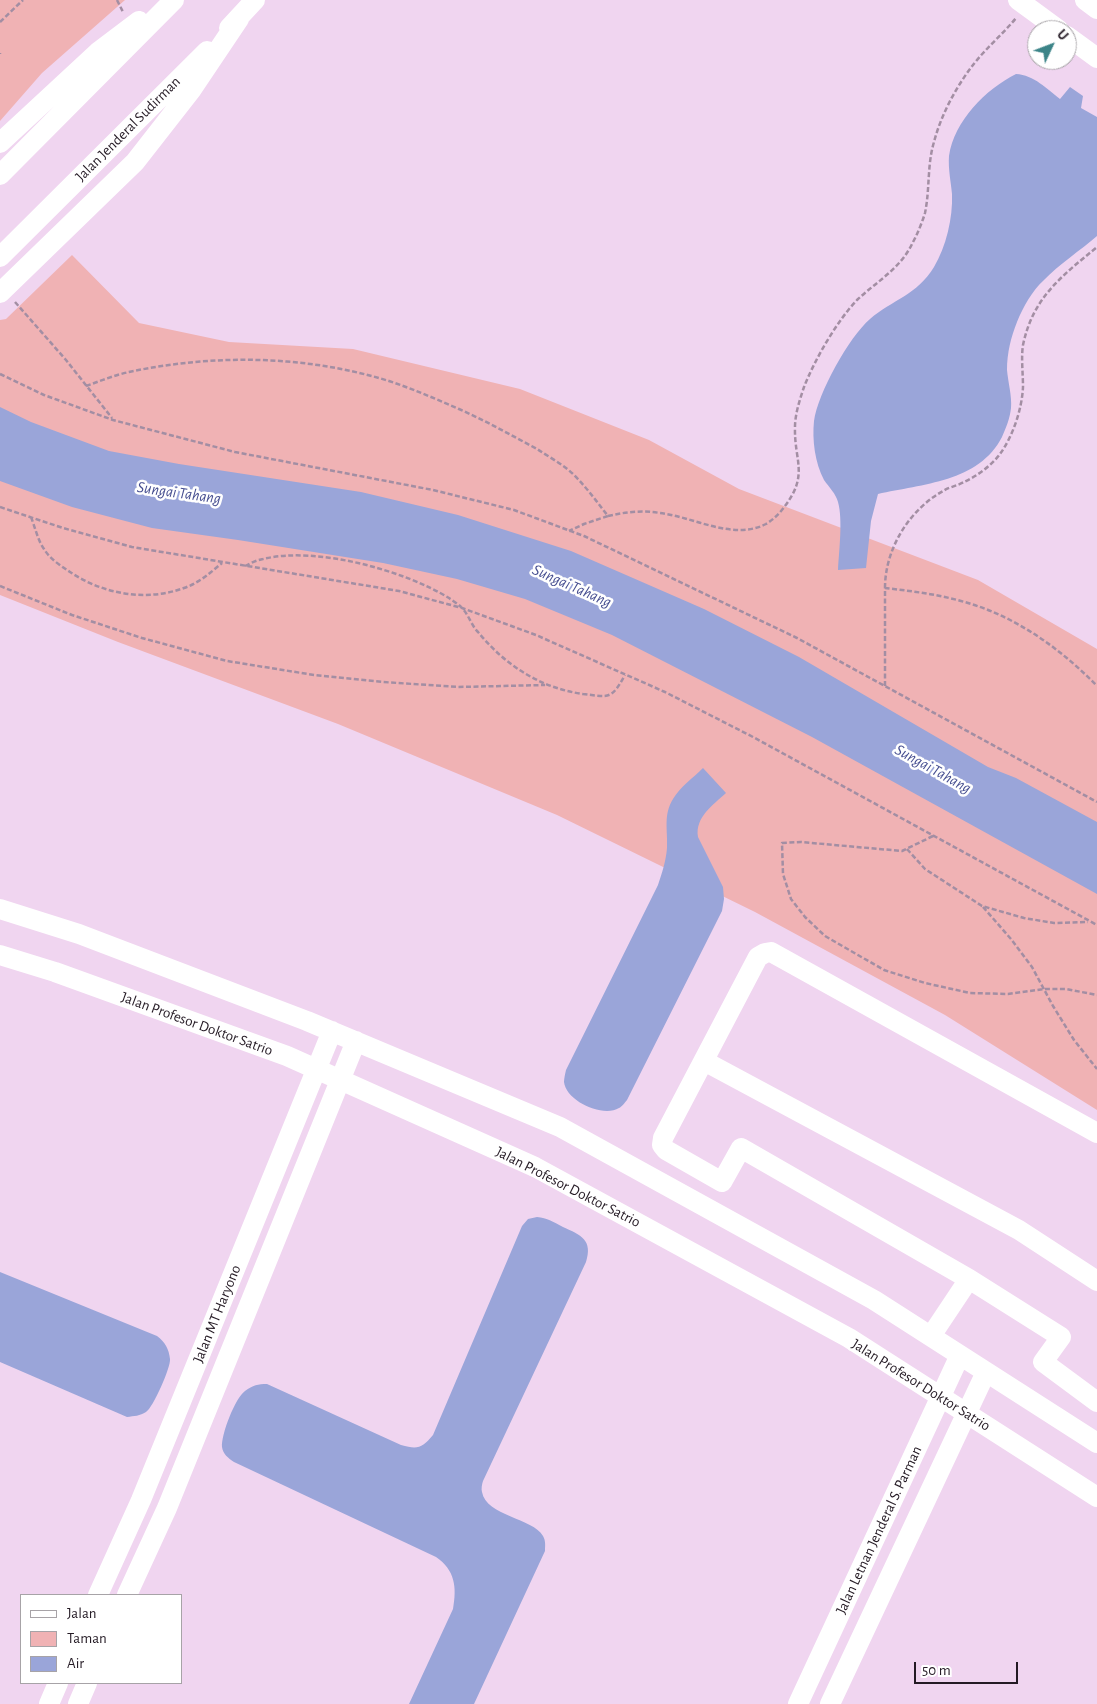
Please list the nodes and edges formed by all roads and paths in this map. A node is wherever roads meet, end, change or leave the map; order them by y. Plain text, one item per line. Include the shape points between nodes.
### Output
1 (23, 0) edge
2 (166, 0) edge
3 (174, 0) edge
4 (255, 0) edge
5 (1085, 0) edge
6 (1022, 3) edge
7 (1097, 9) edge
8 (239, 19) junction
9 (1045, 20) edge
10 (0, 22) edge
11 (1077, 43) edge
12 (1097, 58) edge
13 (0, 143) edge
14 (0, 175) edge
15 (1097, 247) edge
16 (0, 257) edge
17 (2, 291) edge
18 (0, 374) edge
19 (86, 386) junction
20 (114, 420) junction
21 (0, 507) edge
22 (608, 516) junction
23 (31, 517) junction
24 (569, 531) junction
25 (222, 563) junction
26 (244, 566) junction
27 (0, 586) edge
28 (885, 588) junction
29 (462, 608) junction
30 (626, 675) junction
31 (545, 685) junction
32 (885, 686) junction
33 (1097, 686) edge
34 (1097, 802) edge
35 (933, 836) junction
36 (908, 849) junction
37 (982, 906) junction
38 (0, 909) edge
39 (1088, 922) dead end
40 (1097, 925) edge
41 (0, 955) edge
42 (1044, 989) junction
43 (1097, 994) edge
44 (332, 1031) junction
45 (356, 1041) junction
46 (704, 1061) junction
47 (1097, 1069) edge
48 (317, 1070) junction
49 (340, 1080) junction
50 (1097, 1133) edge
51 (666, 1150) junction
52 (651, 1177) junction
53 (969, 1279) junction
54 (1097, 1281) edge
55 (931, 1336) junction
56 (960, 1355) junction
57 (986, 1372) junction
58 (941, 1397) junction
59 (1097, 1402) edge
60 (966, 1414) junction
61 (1097, 1443) edge
62 (1097, 1497) edge
63 (98, 1594) edge
64 (127, 1594) edge
65 (58, 1684) edge
66 (88, 1684) edge
67 (49, 1704) edge
68 (78, 1704) edge
69 (798, 1704) edge
70 (830, 1704) edge

1 - 10 path
2 - 13 street via 98,52
3 - 14 street
4 - 8 street, Jalan Jenderal Sudirman
5 - 7 street
6 - 9 street
6 - 22 path via 963,79 938,126 930,156 925,213 912,244 898,264 845,313 805,385 794,424 800,473 798,484 778,516 747,530 660,513 625,512
8 - 16 street, Jalan Jenderal Sudirman
8 - 17 street via 192,89 136,162
11 - 12 street
15 - 28 path via 1056,282 1035,310 1023,346 1020,406 1008,443 987,467 963,483 944,490 912,517 889,558
17 - 19 path
18 - 20 path via 44,395
19 - 20 path
19 - 22 path via 128,372 219,360 266,360 349,371 389,381 430,397 514,436 573,474
20 - 24 path via 235,452 433,490 514,510
21 - 23 path
22 - 24 path
23 - 25 path via 132,547
23 - 25 path via 43,549 59,565 83,581 111,591 136,595 183,588 203,580
24 - 32 path via 747,613
25 - 26 path
26 - 29 path via 399,591
26 - 29 path via 263,559 314,556 376,567 425,585
27 - 31 path via 80,618 227,661 383,682 458,687
28 - 32 path
28 - 33 path via 935,594 993,612 1052,645
29 - 30 path
29 - 31 path via 495,651 521,672
30 - 31 path via 615,692 606,697
30 - 35 path via 752,736
32 - 34 path
35 - 36 path
35 - 40 path
36 - 37 path via 925,869
36 - 42 path via 887,851 782,843 783,874 791,899 805,918 825,936 884,970 970,993 1008,994
37 - 39 path via 1054,923
37 - 42 path via 1022,953
38 - 44 street via 79,934
41 - 48 street, Jalan Profesor Doktor Satrio via 287,1056
42 - 43 path
42 - 47 path via 1074,1040
44 - 45 street
44 - 48 street, Jalan MT Haryono
45 - 49 street, Jalan MT Haryono
45 - 52 street via 560,1127
46 - 50 street via 758,957 771,952
46 - 51 street via 663,1138 662,1145
46 - 54 street via 1019,1230
48 - 49 street, Jalan Profesor Doktor Satrio
48 - 63 street, Jalan MT Haryono via 141,1500
49 - 58 street, Jalan Profesor Doktor Satrio via 535,1167 848,1338
49 - 64 street, Jalan MT Haryono via 167,1508
51 - 52 street
51 - 53 street via 722,1182 741,1148
52 - 55 street via 874,1300
53 - 55 street
53 - 59 street via 1061,1337 1044,1362
55 - 56 street
56 - 57 street
56 - 58 street, Jalan Letnan Jenderal S. Parman
57 - 60 street, Jalan Letnan Jenderal S. Parman
57 - 61 street
58 - 60 street, Jalan Profesor Doktor Satrio
58 - 69 street, Jalan Letnan Jenderal S. Parman
60 - 62 street, Jalan Profesor Doktor Satrio
60 - 70 street, Jalan Letnan Jenderal S. Parman
65 - 67 street
66 - 68 street

